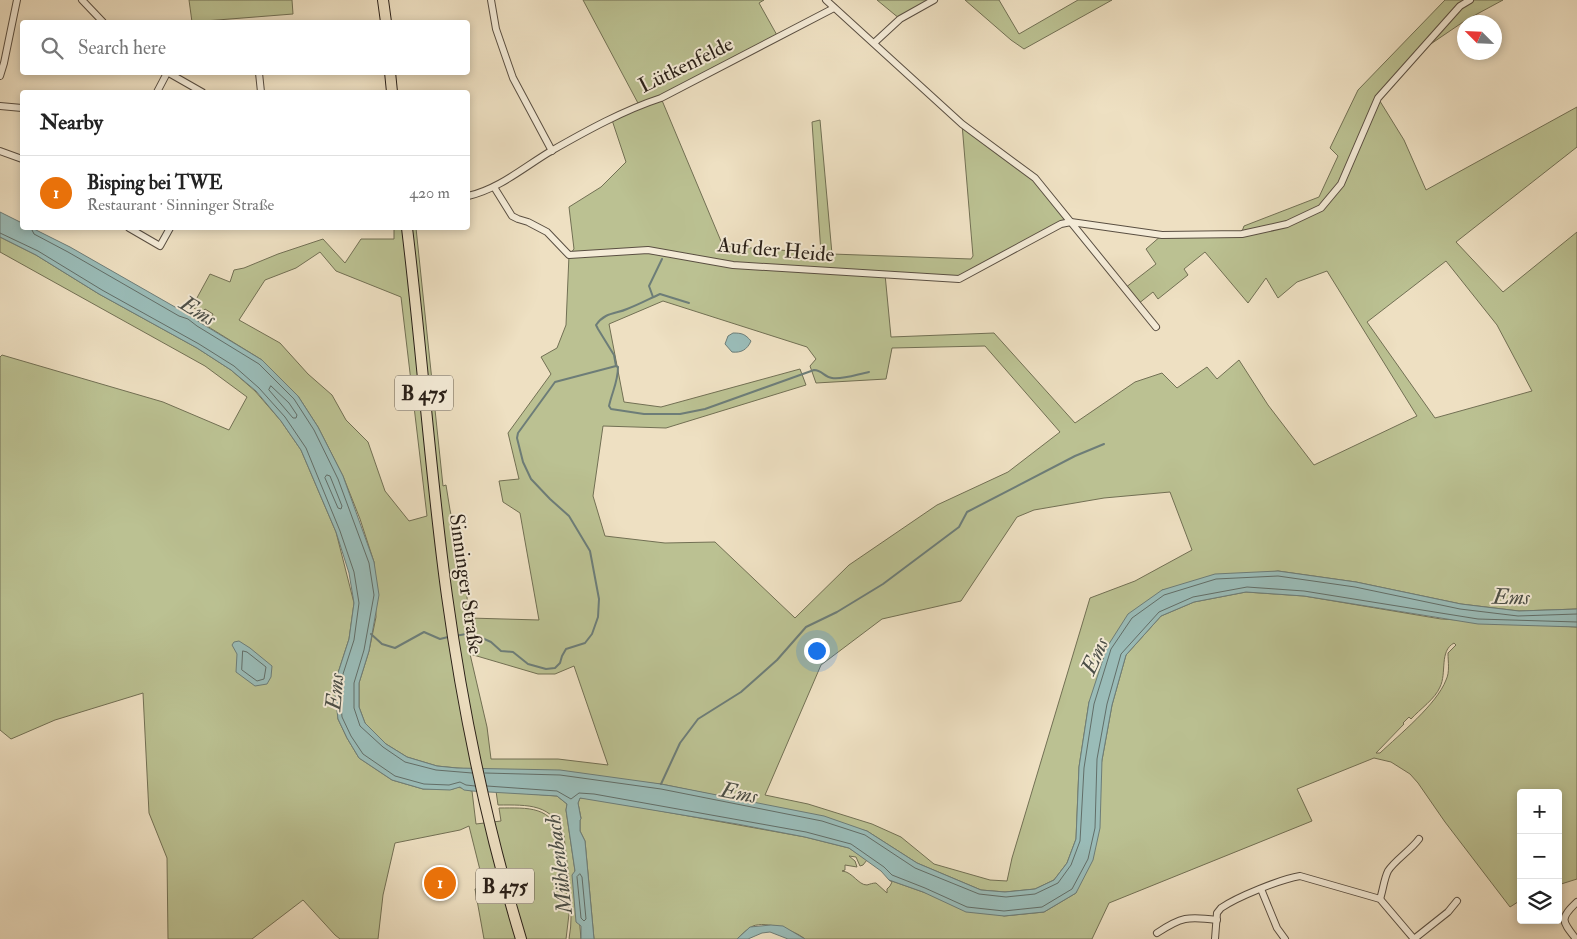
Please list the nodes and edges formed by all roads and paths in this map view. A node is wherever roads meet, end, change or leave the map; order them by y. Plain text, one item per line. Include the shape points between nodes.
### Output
1 (17, 0) edge
2 (82, 0) edge
3 (384, 0) edge
4 (491, 0) edge
5 (826, 0) edge
6 (934, 0) edge
7 (1470, 0) edge
8 (1458, 3) edge
9 (834, 8) junction
10 (101, 20) edge
11 (386, 20) edge
12 (874, 43) junction
13 (166, 75) edge
14 (171, 75) edge
15 (259, 75) edge
16 (390, 75) edge
17 (0, 76) edge
18 (158, 90) edge
19 (198, 90) edge
20 (261, 90) edge
21 (392, 90) edge
22 (0, 106) edge
23 (20, 108) edge
24 (0, 151) edge
25 (552, 151) junction
26 (20, 158) edge
27 (494, 187) junction
28 (470, 196) edge
29 (1072, 222) junction
30 (132, 230) edge
31 (169, 230) edge
32 (407, 230) edge
33 (1156, 327) dead end
34 (1419, 839) dead end
35 (1261, 889) junction
36 (1380, 898) junction
37 (1456, 901) dead end
38 (1577, 902) edge
39 (1216, 920) junction
40 (1157, 933) dead end
41 (521, 939) edge
42 (1215, 939) edge
43 (1285, 939) edge
44 (1414, 939) edge
45 (1576, 939) edge

1 - 17 street
2 - 10 street
3 - 11 main road
4 - 25 street via 496,29 513,78
5 - 9 street
6 - 12 street via 900,19
7 - 8 street, Auf der Heide
8 - 29 street, Auf der Heide via 1378,98 1342,184 1321,208 1287,224 1242,234 1162,235
9 - 12 street
9 - 25 street, Lütkenfelde
12 - 29 street via 962,124 1035,178
13 - 18 street
14 - 19 street
15 - 20 street
16 - 21 main road
22 - 23 street
24 - 26 street
25 - 27 street, Lütkenfelde
27 - 28 street, Lütkenfelde
27 - 29 street, Auf der Heide via 512,216 547,232 569,255 648,250 733,265 959,279 1062,224
29 - 33 street
30 - 31 street via 160,246
32 - 41 main road, Sinninger Straße / B 475 via 450,620 471,737 502,878
34 - 36 street via 1388,872
35 - 36 street via 1300,876
35 - 39 street via 1226,904 1217,913
35 - 43 street via 1276,928
36 - 44 street
37 - 44 street via 1448,912
38 - 45 street via 1563,919
39 - 40 street via 1194,916
39 - 42 street

